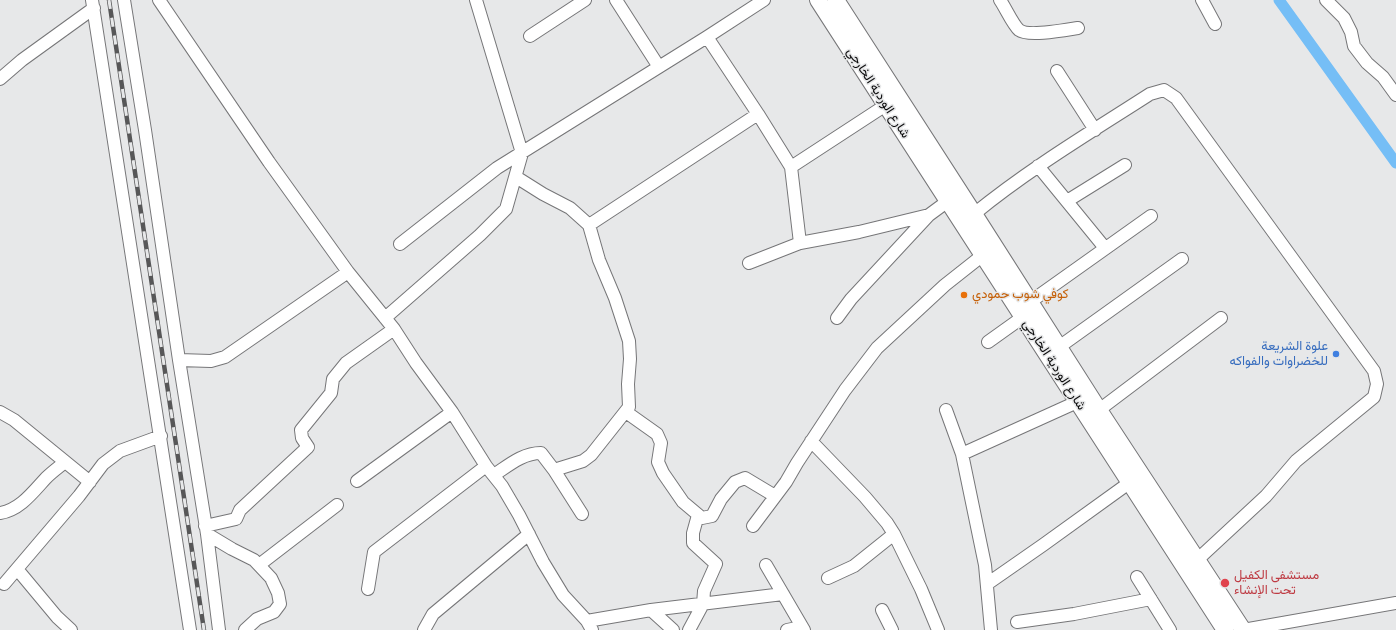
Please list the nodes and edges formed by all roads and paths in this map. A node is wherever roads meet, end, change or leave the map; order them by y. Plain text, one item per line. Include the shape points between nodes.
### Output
1 (124, 0) edge
2 (159, 0) edge
3 (476, 0) edge
4 (585, 0) edge
5 (616, 0) edge
6 (764, 0) edge
7 (818, 0) edge
8 (828, 0) edge
9 (836, 0) edge
10 (1000, 0) edge
11 (1202, 0) edge
12 (1326, 0) edge
13 (93, 4) edge
14 (1214, 24) dead end
15 (1078, 28) dead end
16 (530, 36) dead end
17 (707, 37) junction
18 (859, 50) junction
19 (659, 67) junction
20 (1058, 71) dead end
21 (0, 79) edge
22 (1396, 95) edge
23 (886, 104) junction
24 (758, 114) junction
25 (1094, 130) junction
26 (522, 153) junction
27 (1125, 165) dead end
28 (1038, 166) junction
29 (790, 167) junction
30 (516, 176) junction
31 (948, 201) junction
32 (1067, 202) junction
33 (974, 214) junction
34 (929, 215) junction
35 (1151, 216) dead end
36 (589, 225) junction
37 (800, 243) junction
38 (400, 244) dead end
39 (1105, 248) junction
40 (983, 255) junction
41 (1182, 259) dead end
42 (748, 263) dead end
43 (348, 272) junction
44 (1030, 302) junction
45 (385, 318) junction
46 (837, 318) dead end
47 (1023, 318) junction
48 (1221, 318) dead end
49 (394, 329) junction
50 (988, 342) dead end
51 (1059, 347) junction
52 (179, 360) junction
53 (1077, 402) junction
54 (946, 410) dead end
55 (1099, 410) junction
56 (0, 412) edge
57 (452, 412) junction
58 (626, 412) junction
59 (161, 436) junction
60 (811, 441) junction
61 (962, 454) junction
62 (65, 462) junction
63 (486, 466) junction
64 (554, 470) junction
65 (494, 475) junction
66 (90, 482) junction
67 (357, 482) dead end
68 (1129, 483) junction
69 (774, 496) junction
70 (337, 505) dead end
71 (0, 513) edge
72 (582, 514) dead end
73 (698, 515) junction
74 (753, 526) dead end
75 (206, 530) junction
76 (529, 534) junction
77 (894, 534) junction
78 (1197, 560) junction
79 (259, 565) junction
80 (766, 565) dead end
81 (17, 569) junction
82 (1137, 577) dead end
83 (828, 578) dead end
84 (4, 584) dead end
85 (987, 584) junction
86 (368, 589) dead end
87 (783, 594) junction
88 (1151, 599) junction
89 (1396, 603) edge
90 (703, 604) junction
91 (651, 610) junction
92 (882, 610) dead end
93 (1017, 622) dead end
94 (590, 626) edge
95 (803, 629) edge
96 (71, 630) edge
97 (190, 630) edge
98 (219, 630) edge
99 (245, 630) edge
100 (424, 630) edge
101 (673, 630) edge
102 (689, 630) edge
103 (788, 630) edge
104 (892, 630) edge
105 (938, 630) edge
106 (991, 630) edge
107 (1170, 630) edge
108 (1223, 630) edge
109 (1243, 630) edge

1 - 52 street
2 - 43 street via 269,162
3 - 26 street
4 - 16 street
5 - 19 street
6 - 17 street
7 - 8 main road
7 - 18 main road, شارع الوردية الخارجي
9 - 18 main road, شارع الوردية الخارجي
10 - 15 street via 1018,29 1024,33
11 - 14 street
12 - 22 street via 1344,18 1354,46
13 - 21 street
13 - 59 street
17 - 19 street
17 - 24 street
18 - 23 main road, شارع الوردية الخارجي
18 - 33 main road, شارع الوردية الخارجي
19 - 26 street
20 - 25 street
23 - 29 street
23 - 31 main road, شارع الوردية الخارجي
24 - 29 street
24 - 36 street
25 - 28 street
25 - 78 street via 1150,94 1164,90 1176,98 1374,371 1377,384 1374,397 1296,461 1266,496
26 - 30 street
26 - 38 street via 497,168
27 - 32 street
28 - 32 street
28 - 33 street
29 - 37 street
30 - 36 street via 570,208
30 - 45 street via 506,209 480,236
31 - 34 street
31 - 40 main road, شارع الوردية الخارجي
32 - 39 street
33 - 44 main road, شارع الوردية الخارجي
34 - 37 street
34 - 46 street
35 - 39 street
36 - 58 street via 629,341 629,407
37 - 42 street
39 - 44 street
40 - 47 main road, شارع الوردية الخارجي
40 - 60 street via 945,285 877,348
41 - 51 street
43 - 45 street
43 - 52 street via 225,357 211,361
44 - 51 main road, شارع الوردية الخارجي
45 - 49 street
47 - 50 street
47 - 53 main road, شارع الوردية الخارجي
48 - 55 street
49 - 57 street
49 - 75 street via 346,363 333,379 331,394 301,430 302,438 308,447 240,510 236,519
51 - 55 main road, شارع الوردية الخارجي
52 - 75 street
53 - 61 street
53 - 68 main road, شارع الوردية الخارجي
54 - 61 street
55 - 78 main road, شارع الوردية الخارجي
56 - 62 street via 14,420
57 - 63 street
57 - 67 street
58 - 64 street via 591,455 582,461
58 - 73 street via 657,434 660,443 658,462 663,473 683,502
59 - 66 street via 120,451 104,464
59 - 97 street
60 - 69 street via 786,482
60 - 77 street via 864,497
61 - 85 street
62 - 66 street
62 - 71 street via 28,498
63 - 65 street
63 - 86 street via 374,552
64 - 65 street via 542,453 532,453
64 - 72 street
65 - 76 street
66 - 81 street
68 - 85 street
68 - 108 main road, شارع الوردية الخارجي
69 - 73 street via 745,478 735,482 721,499 712,516 702,518
69 - 74 street
70 - 79 street
73 - 90 street via 693,543 716,564 704,591
75 - 79 street
75 - 98 street
76 - 94 street via 563,595
76 - 100 street via 433,614
77 - 83 street via 854,566
77 - 105 street
78 - 109 main road, شارع الوردية الخارجي
79 - 99 street via 271,578 280,604 274,612 257,619
80 - 87 street
81 - 84 street
81 - 96 street via 56,617
82 - 88 street
85 - 106 street
87 - 90 street
87 - 95 street
88 - 93 street
88 - 107 street
89 - 109 street
90 - 91 street
90 - 102 street
91 - 94 street
91 - 101 street
92 - 104 street
95 - 103 street

